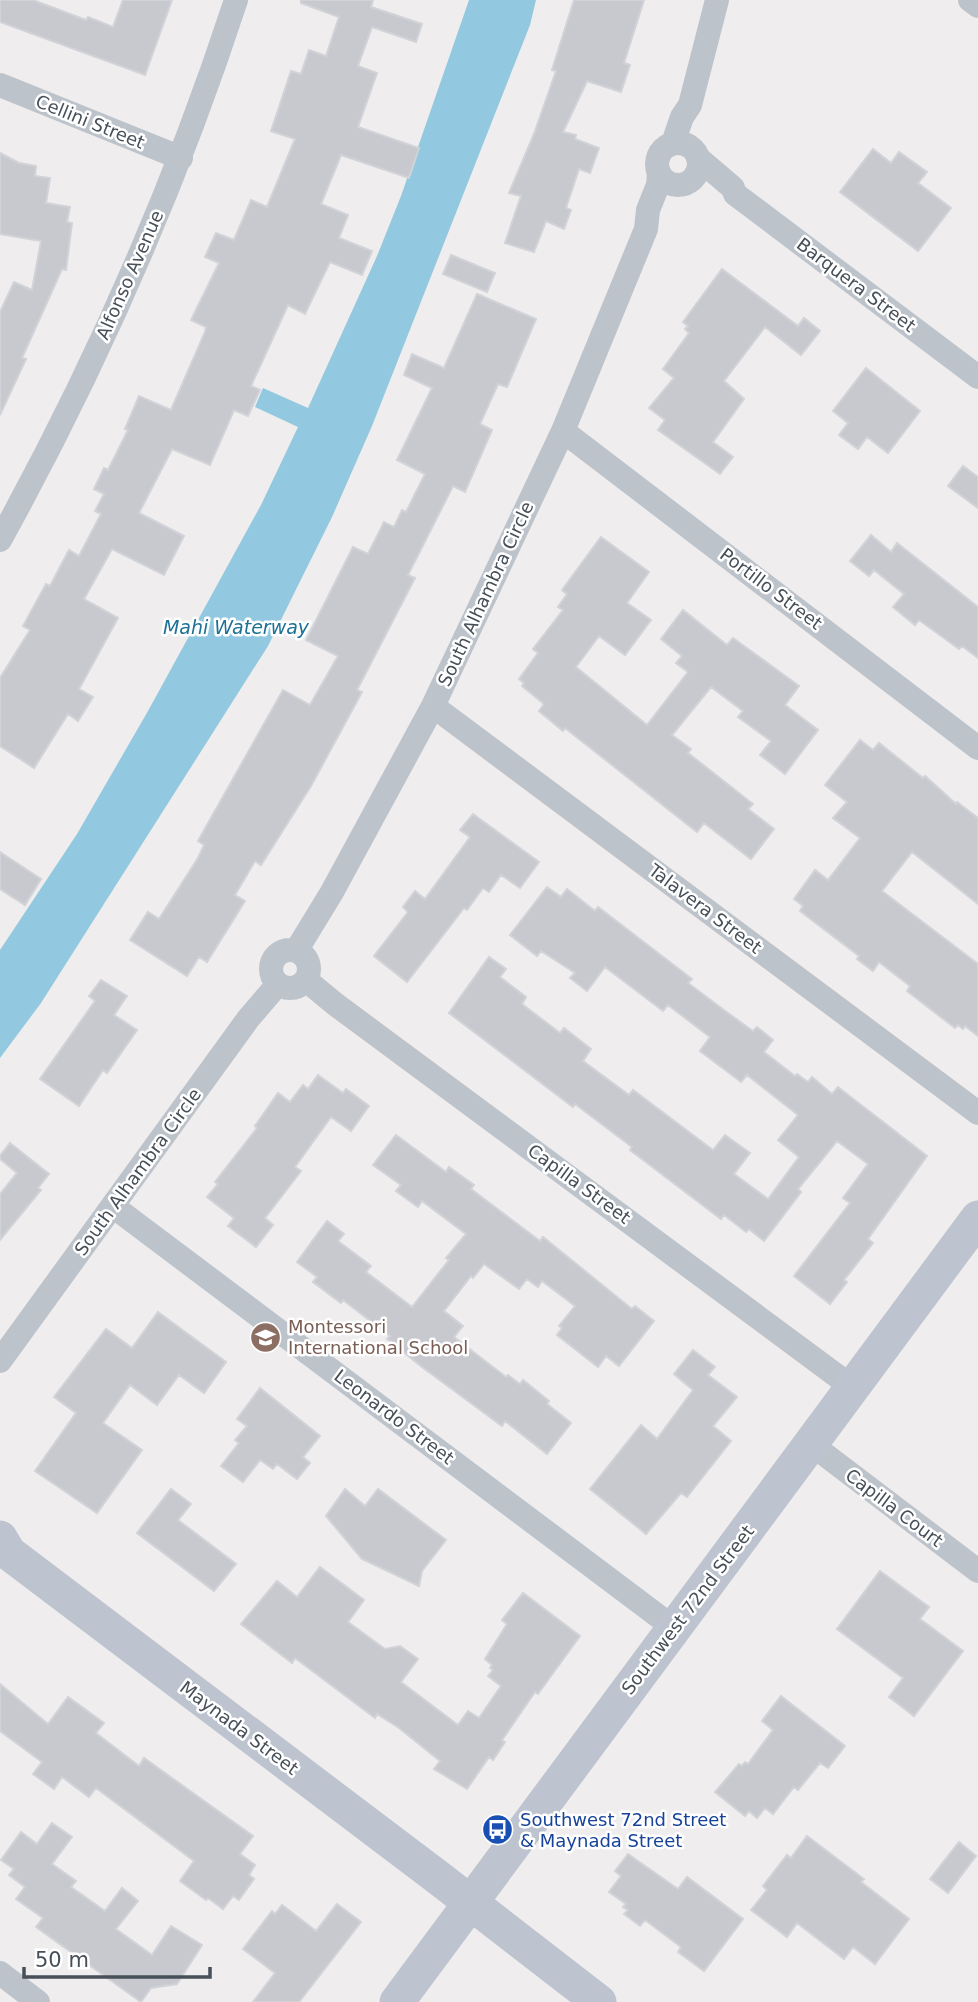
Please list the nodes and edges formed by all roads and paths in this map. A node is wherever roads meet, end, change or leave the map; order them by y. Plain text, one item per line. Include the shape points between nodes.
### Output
1 (236, 0) edge
2 (717, 0) edge
3 (970, 0) edge
4 (978, 6) edge
5 (0, 85) edge
6 (690, 105) junction
7 (673, 143) junction
8 (698, 156) junction
9 (181, 158) junction
10 (659, 173) junction
11 (688, 183) junction
12 (734, 194) junction
13 (648, 223) junction
14 (978, 377) edge
15 (563, 431) junction
16 (0, 540) edge
17 (433, 705) junction
18 (978, 748) edge
19 (296, 951) junction
20 (306, 980) junction
21 (278, 984) junction
22 (978, 1114) edge
23 (114, 1207) junction
24 (978, 1217) edge
25 (0, 1361) edge
26 (852, 1387) junction
27 (810, 1444) junction
28 (3, 1548) edge
29 (978, 1571) edge
30 (674, 1628) junction
31 (470, 1903) junction
32 (0, 1973) edge
33 (38, 2002) edge
34 (397, 2002) edge
35 (599, 2002) edge

1 - 9 street, Alfonso Avenue
2 - 6 street
3 - 4 street
5 - 9 street, Cellini Street
6 - 7 street
6 - 8 street via 699,137
7 - 8 street via 689,145
7 - 10 street via 660,153
8 - 11 street via 698,172
8 - 12 street, Barquera Street
9 - 16 street, Alfonso Avenue via 97,348
10 - 11 street via 671,184
10 - 13 street, South Alhambra Circle
11 - 12 street, Barquera Street via 724,196
11 - 13 street, South Alhambra Circle
12 - 14 street, Barquera Street
13 - 15 street, South Alhambra Circle
15 - 17 street, South Alhambra Circle
15 - 18 street, Portillo Street
17 - 19 street, South Alhambra Circle
17 - 22 street, Talavera Street
19 - 20 street via 308,963
19 - 21 street via 279,953 271,962 271,975
20 - 21 street via 293,988
20 - 26 street, Capilla Street
21 - 23 street, South Alhambra Circle
23 - 25 street, South Alhambra Circle
23 - 30 street, Leonardo Street
24 - 26 main road, Southwest 72nd Street
26 - 27 main road, Southwest 72nd Street
27 - 29 street, Capilla Court
27 - 30 main road, Southwest 72nd Street
28 - 31 main road, Maynada Street
30 - 31 main road, Southwest 72nd Street
31 - 34 main road, Southwest 72nd Street
31 - 35 main road, Maynada Street
32 - 33 street

